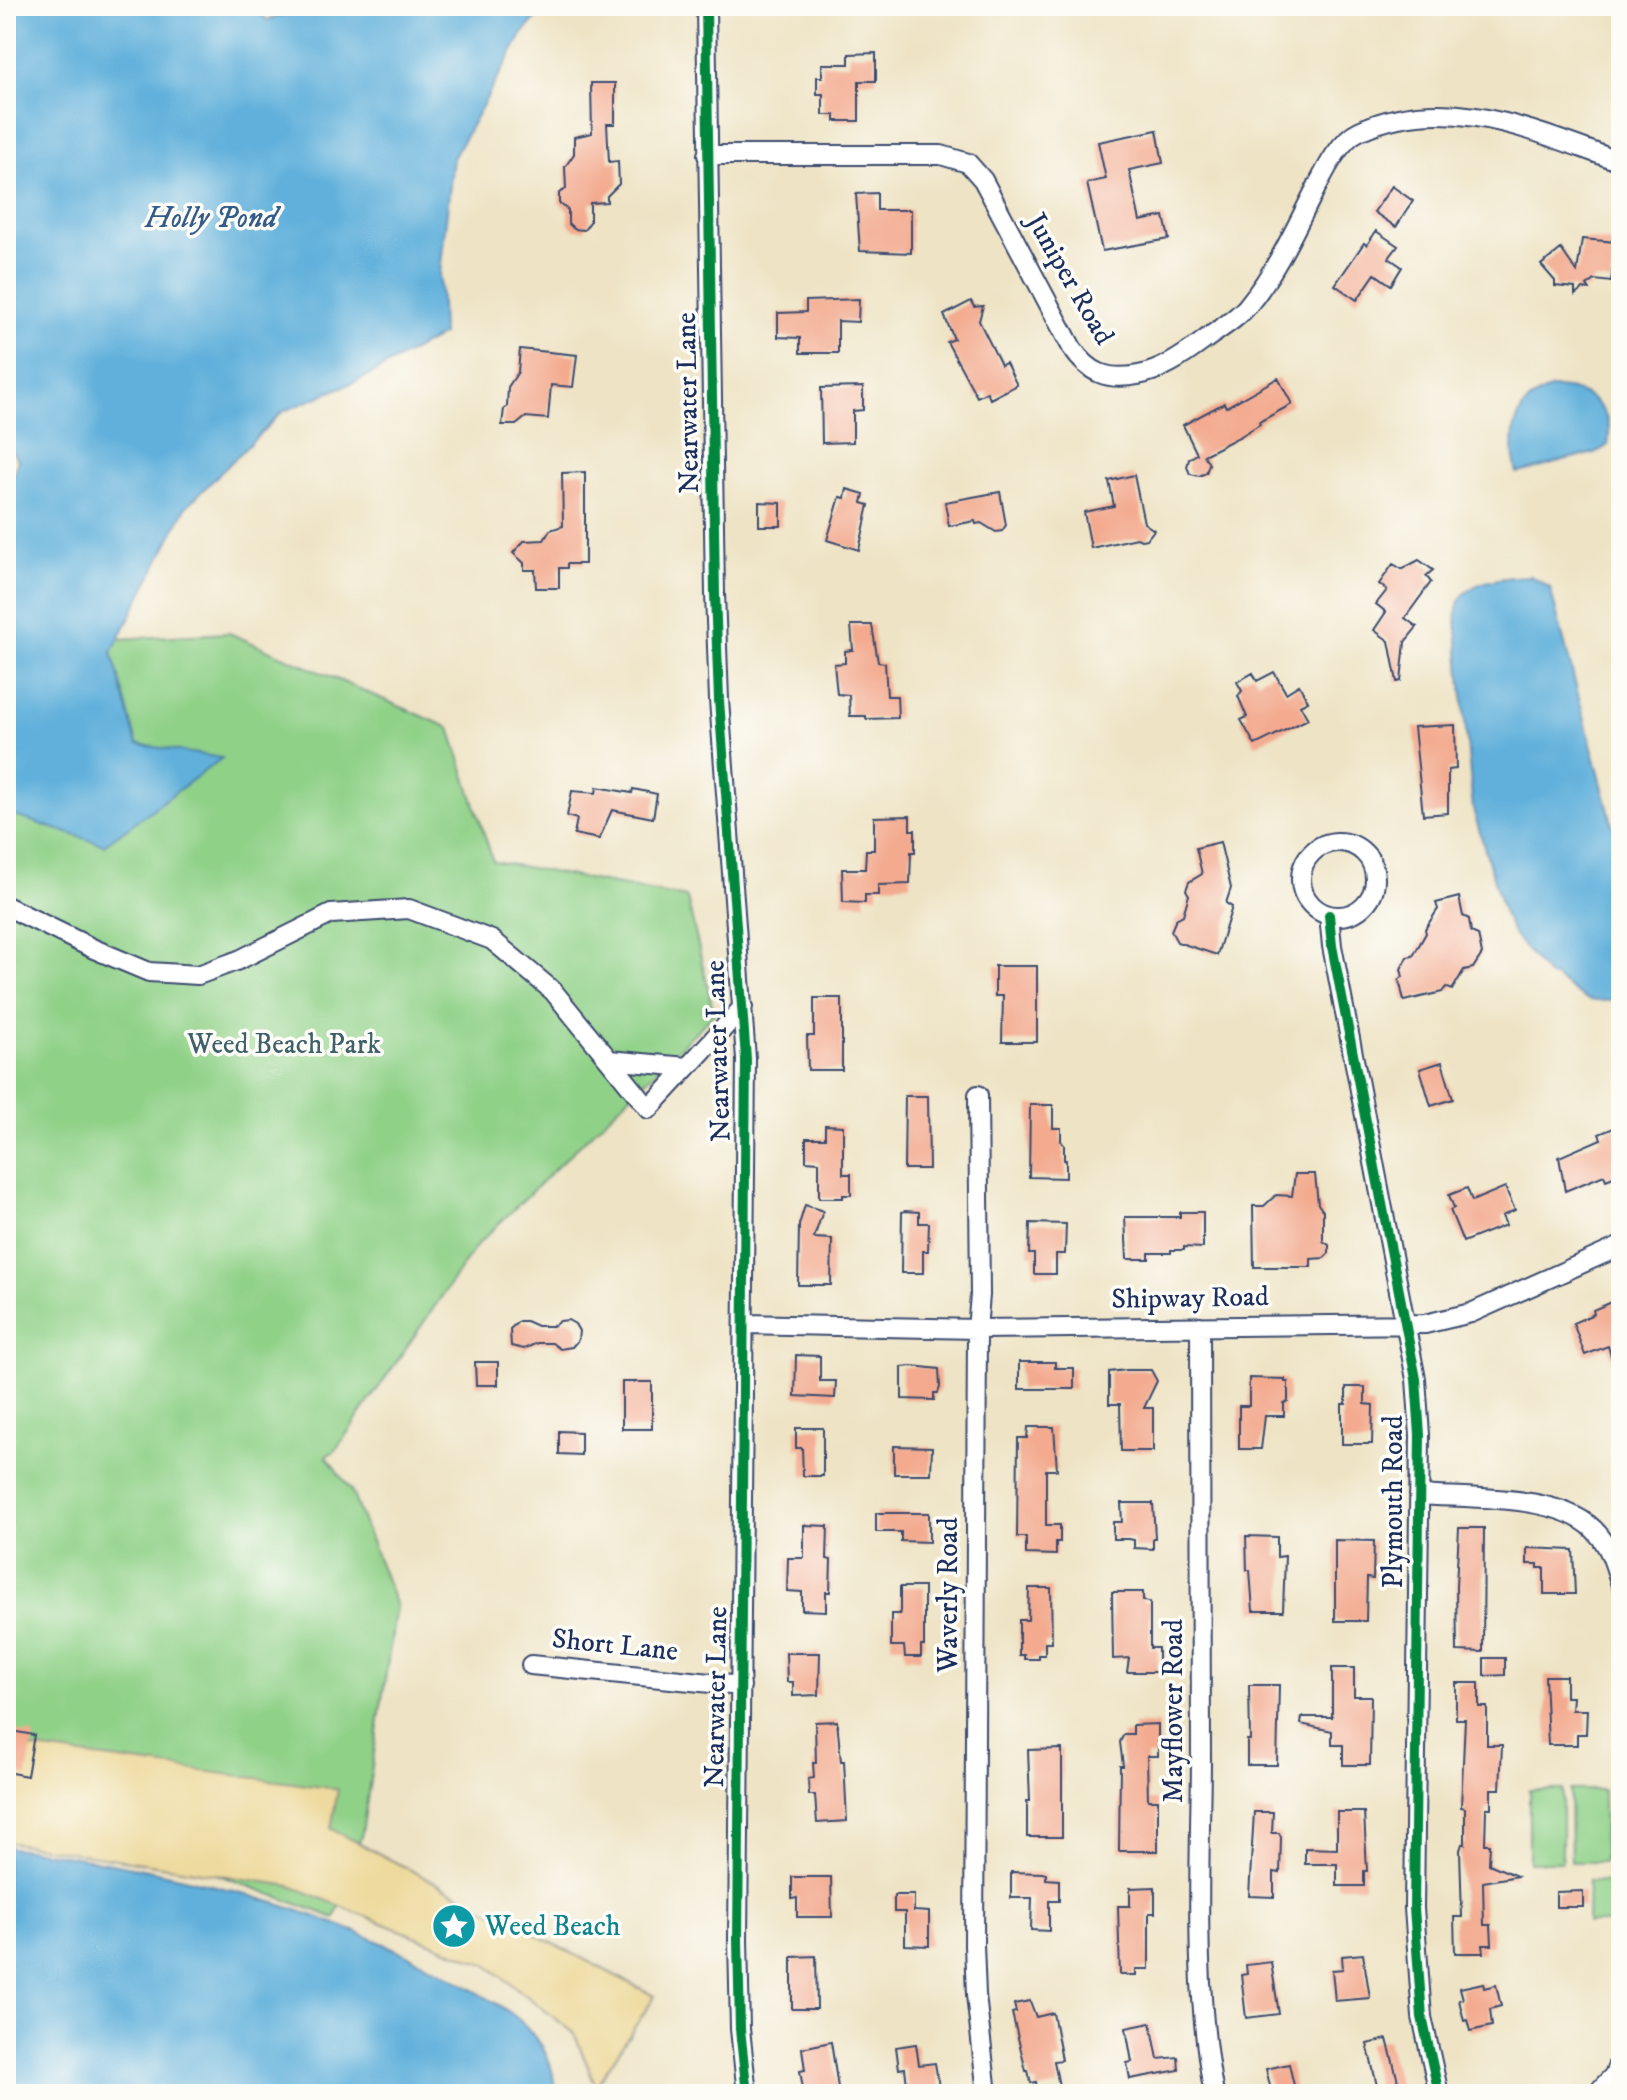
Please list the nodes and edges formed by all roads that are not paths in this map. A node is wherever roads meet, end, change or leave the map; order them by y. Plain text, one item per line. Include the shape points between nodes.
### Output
1 (706, 6) edge
2 (707, 155) junction
3 (1621, 162) edge
4 (6, 906) edge
5 (1329, 915) junction
6 (743, 1007) junction
7 (609, 1060) junction
8 (687, 1067) junction
9 (978, 1095) dead end
10 (1621, 1246) edge
11 (745, 1324) junction
12 (1405, 1324) junction
13 (1200, 1326) junction
14 (977, 1329) junction
15 (1419, 1495) junction
16 (1621, 1585) edge
17 (531, 1665) dead end
18 (741, 1686) junction
19 (1621, 2057) edge
20 (747, 2094) edge
21 (987, 2094) edge
22 (1214, 2094) edge
23 (1439, 2094) edge
24 (1596, 2094) edge

1 - 2 street, Nearwater Lane
2 - 3 street, Juniper Road via 941,155 968,163 983,180 1083,365 1124,378 1151,373 1248,306 1331,160 1354,133 1395,117 1439,113 1509,123
2 - 6 street, Nearwater Lane via 719,700
4 - 7 street via 149,972 198,975 331,914 409,909 492,940 553,991
5 - 5 street via 1358,910 1374,888 1370,859 1346,843 1318,848 1302,870 1306,899
5 - 12 street, Plymouth Road
6 - 8 street
6 - 11 street, Nearwater Lane
7 - 8 street
7 - 8 street via 649,1109
9 - 14 street, Waverly Road
10 - 12 street, Shipway Road via 1471,1313
11 - 14 street, Shipway Road
11 - 18 street, Nearwater Lane
12 - 13 street, Shipway Road
12 - 15 street, Plymouth Road via 1416,1379
13 - 14 street, Shipway Road
13 - 22 street, Mayflower Road via 1197,1932
14 - 21 street, Waverly Road via 974,1945
15 - 16 street via 1564,1509 1597,1532
15 - 23 street, Plymouth Road via 1414,1908 1420,2003
17 - 18 street, Short Lane
18 - 20 street, Nearwater Lane via 740,2029
19 - 24 street via 1614,2075

